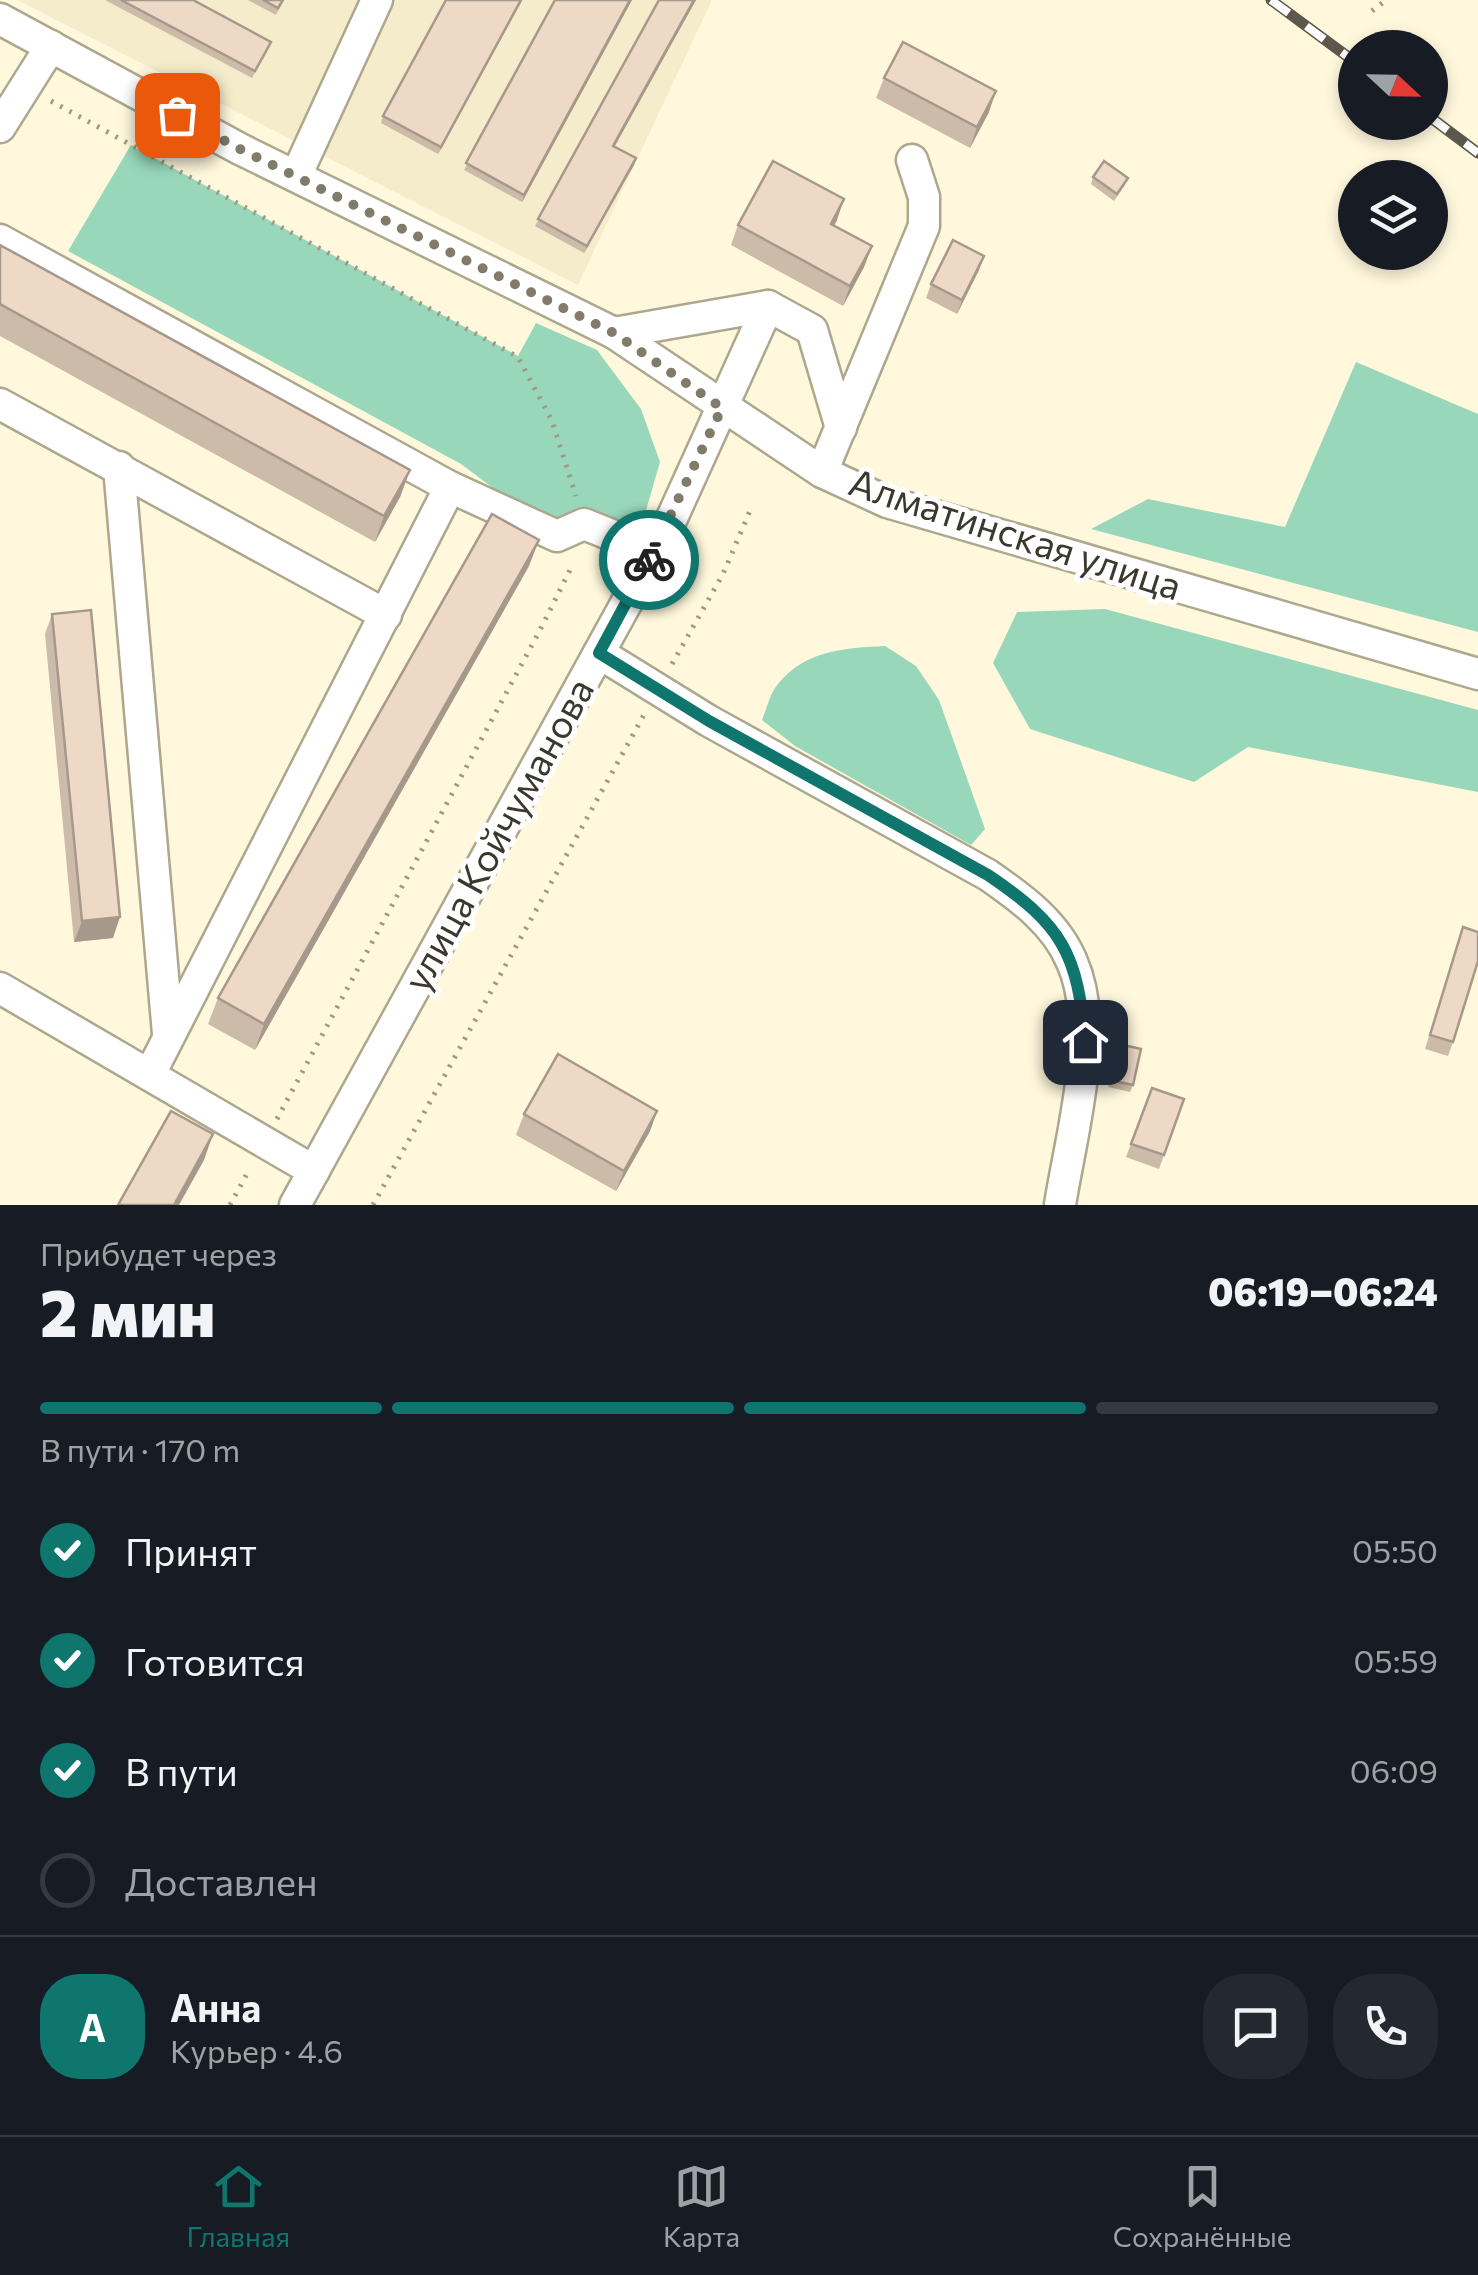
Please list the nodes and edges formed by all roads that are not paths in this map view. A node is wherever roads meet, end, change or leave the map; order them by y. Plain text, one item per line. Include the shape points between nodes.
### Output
1 (377, 0) edge
2 (0, 18) edge
3 (51, 46) junction
4 (0, 127) edge
5 (912, 160) dead end
6 (296, 176) junction
7 (0, 240) edge
8 (768, 306) junction
9 (614, 333) junction
10 (0, 404) edge
11 (722, 408) junction
12 (840, 428) junction
13 (119, 467) junction
14 (822, 472) junction
15 (450, 486) junction
16 (654, 552) junction
17 (386, 614) junction
18 (599, 653) junction
19 (1478, 674) edge
20 (0, 988) edge
21 (168, 1034) junction
22 (150, 1074) junction
23 (314, 1171) junction
24 (295, 1205) edge
25 (1060, 1205) edge

1 - 6 street
2 - 3 street, Алматинская улица
3 - 4 street
3 - 6 street, Алматинская улица
5 - 12 street via 924,197 924,226
6 - 9 street, Алматинская улица
7 - 15 street
8 - 9 street
8 - 11 street, улица Койчуманова
8 - 12 street via 812,330
9 - 11 street, Алматинская улица
10 - 13 street
11 - 14 street, Алматинская улица
11 - 16 street, улица Койчуманова
12 - 14 street
13 - 17 street
13 - 21 street
14 - 19 street, Алматинская улица via 887,502
15 - 16 street via 557,536 584,524
15 - 17 street
16 - 18 street, улица Койчуманова
17 - 21 street
18 - 23 street, улица Койчуманова
18 - 25 street via 988,875 1026,901 1054,932 1073,962 1085,1042
20 - 22 street
21 - 22 street
22 - 23 street
23 - 24 street, улица Койчуманова

